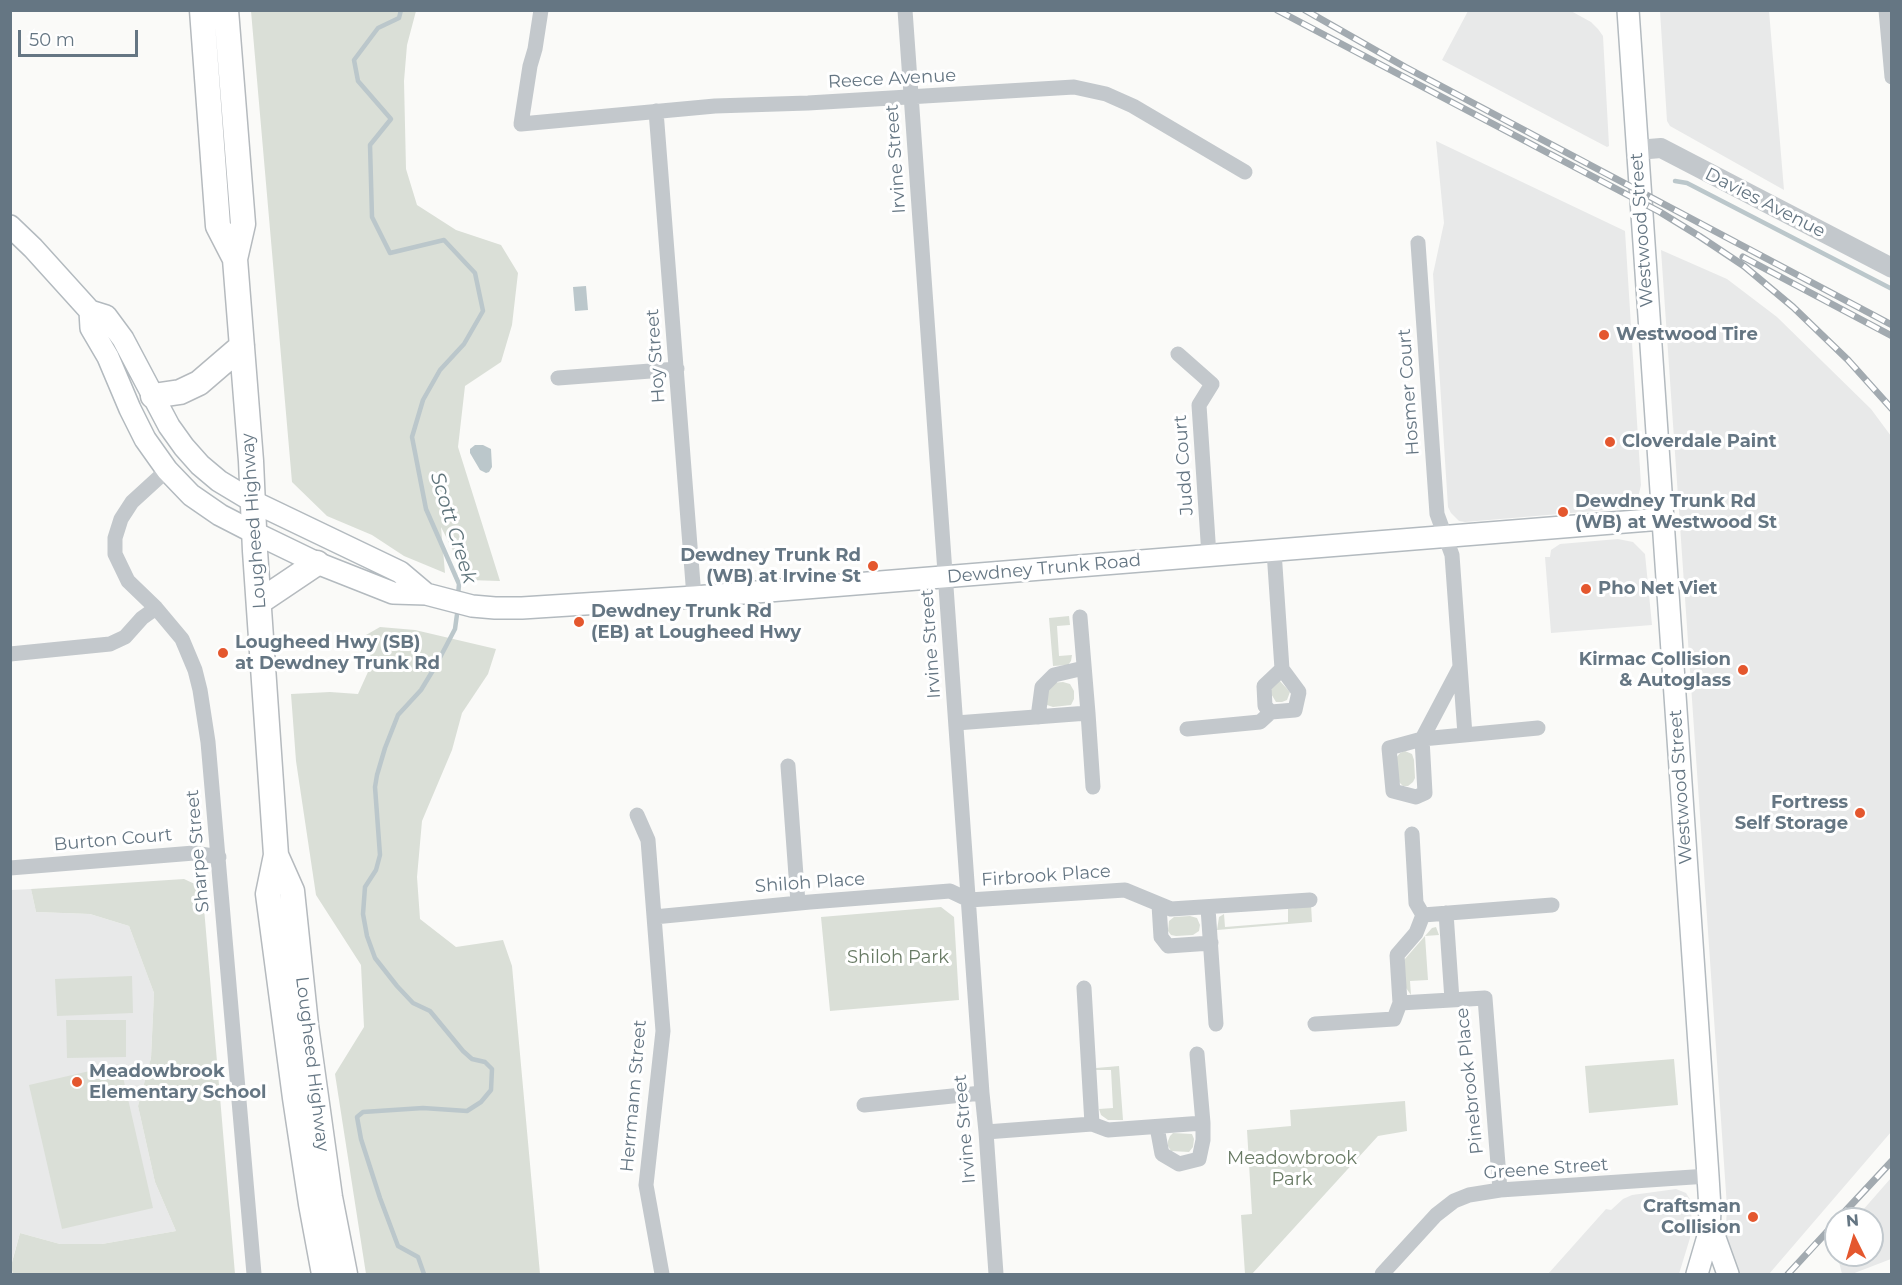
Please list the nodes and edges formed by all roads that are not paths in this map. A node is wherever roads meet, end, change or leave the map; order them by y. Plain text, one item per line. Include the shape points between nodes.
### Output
1 (202, 10) edge
2 (226, 10) edge
3 (541, 10) edge
4 (905, 10) edge
5 (1628, 10) edge
6 (1887, 10) edge
7 (1892, 77) edge
8 (911, 96) junction
9 (656, 111) junction
10 (1637, 150) junction
11 (1245, 172) dead end
12 (10, 226) edge
13 (1418, 243) dead end
14 (235, 259) junction
15 (1890, 264) edge
16 (90, 311) junction
17 (242, 346) junction
18 (1178, 354) dead end
19 (677, 369) junction
20 (558, 378) dead end
21 (153, 396) junction
22 (167, 470) junction
23 (254, 502) junction
24 (1662, 519) junction
25 (255, 533) junction
26 (1444, 537) junction
27 (1274, 551) junction
28 (1209, 556) junction
29 (317, 563) junction
30 (945, 577) junction
31 (428, 595) junction
32 (694, 597) junction
33 (259, 602) junction
34 (156, 608) junction
35 (1080, 617) dead end
36 (10, 654) edge
37 (1461, 666) junction
38 (1084, 668) junction
39 (1282, 669) junction
40 (1271, 712) junction
41 (1088, 713) junction
42 (1038, 717) junction
43 (956, 723) junction
44 (1538, 728) dead end
45 (1187, 729) dead end
46 (1465, 735) junction
47 (788, 766) dead end
48 (1093, 787) dead end
49 (638, 815) dead end
50 (1412, 834) dead end
51 (276, 855) junction
52 (219, 857) junction
53 (10, 868) edge
54 (969, 900) junction
55 (1310, 900) dead end
56 (798, 903) junction
57 (1552, 904) dead end
58 (1159, 905) junction
59 (1208, 908) junction
60 (1446, 913) junction
61 (1423, 915) junction
62 (654, 917) junction
63 (1211, 943) junction
64 (1084, 988) dead end
65 (1452, 1000) junction
66 (1400, 1003) junction
67 (1216, 1024) dead end
68 (1315, 1024) dead end
69 (1197, 1054) dead end
70 (982, 1093) junction
71 (864, 1105) dead end
72 (1203, 1123) junction
73 (1092, 1124) junction
74 (1157, 1126) junction
75 (986, 1132) junction
76 (1708, 1176) junction
77 (1500, 1190) junction
78 (1710, 1222) junction
79 (254, 1275) edge
80 (324, 1275) edge
81 (345, 1275) edge
82 (662, 1275) edge
83 (996, 1275) edge
84 (1382, 1275) edge
85 (1697, 1275) edge
86 (1728, 1275) edge

1 - 14 main road, Lougheed Highway via 218,226
2 - 14 main road, Lougheed Highway via 243,224
3 - 9 street, Reece Avenue via 521,124
4 - 8 street, Irvine Street
5 - 10 main road, Westwood Street
6 - 7 street
8 - 9 street, Reece Avenue
8 - 11 street, Reece Avenue via 1061,86 1086,88 1133,106
8 - 30 street, Irvine Street
9 - 19 street, Hoy Street
10 - 15 street, Davies Avenue via 1661,148
10 - 24 main road, Westwood Street
12 - 16 main road, Dewdney Trunk Road
13 - 26 street, Hosmer Court via 1437,514
14 - 17 main road, Lougheed Highway
16 - 21 main road, Dewdney Trunk Road via 106,316 123,339
16 - 22 main road, Dewdney Trunk Road via 91,328 130,409
17 - 21 main road via 199,383 180,393
17 - 23 main road, Lougheed Highway
18 - 28 street, Judd Court via 1212,384 1199,405
19 - 20 street
19 - 32 street, Hoy Street
21 - 23 main road, Dewdney Trunk Road via 169,426 200,465
22 - 25 main road, Dewdney Trunk Road via 191,495
22 - 34 street, Sharpe Street via 132,502 115,538 116,554 128,581
23 - 25 main road, Lougheed Highway
23 - 31 main road, Dewdney Trunk Road via 400,572
24 - 26 main road, Dewdney Trunk Road
24 - 76 main road, Westwood Street
25 - 29 main road, Dewdney Trunk Road
25 - 33 main road, Lougheed Highway
26 - 27 main road, Dewdney Trunk Road
26 - 37 street, Hosmer Court via 1452,555
27 - 28 main road, Dewdney Trunk Road
27 - 39 street
28 - 30 main road, Dewdney Trunk Road
29 - 31 main road, Dewdney Trunk Road via 393,593
29 - 33 main road
30 - 32 main road, Dewdney Trunk Road
30 - 43 street, Irvine Street
31 - 32 main road, Dewdney Trunk Road via 486,607
33 - 51 main road, Lougheed Highway
34 - 36 street via 125,637 110,644
34 - 52 street, Sharpe Street via 182,639 195,670 208,742
35 - 38 street
37 - 46 street, Hosmer Court
37 - 46 street via 1422,739
38 - 41 street
38 - 42 street via 1054,675 1042,687
39 - 40 street via 1264,686 1265,706
39 - 40 street via 1299,692 1295,710
40 - 45 street via 1260,722
41 - 42 street
41 - 48 street
42 - 43 street
43 - 54 street, Irvine Street
44 - 46 street
47 - 56 street
49 - 62 street, Herrmann Street via 648,840
50 - 61 street via 1416,903
51 - 80 main road, Lougheed Highway via 268,894
51 - 81 main road, Lougheed Highway via 292,891 306,1025
52 - 53 street, Burton Court via 194,853
52 - 79 street, Sharpe Street
54 - 56 street, Shiloh Place via 950,891
54 - 58 street, Firbrook Place via 1125,890
54 - 70 street, Irvine Street
55 - 59 street, Firbrook Place
56 - 62 street, Shiloh Place
57 - 60 street
58 - 59 street, Firbrook Place via 1171,909
58 - 63 street via 1161,937 1168,946
59 - 63 street
60 - 61 street
60 - 65 street, Pinebrook Place
61 - 66 street via 1416,933 1397,955
62 - 82 street, Herrmann Street via 663,1032 646,1185
63 - 67 street
64 - 73 street
65 - 66 street, Pinebrook Place
65 - 77 street, Pinebrook Place via 1485,998
66 - 68 street via 1394,1019
69 - 72 street
70 - 71 street
70 - 75 street, Irvine Street
72 - 74 street
72 - 74 street via 1199,1159 1179,1164 1162,1154
73 - 74 street via 1108,1130
73 - 75 street
75 - 83 street, Irvine Street
76 - 77 street, Greene Street
76 - 78 main road, Westwood Street
77 - 84 street, Greene Street via 1469,1195 1444,1208
78 - 85 main road, Westwood Street
78 - 86 main road

